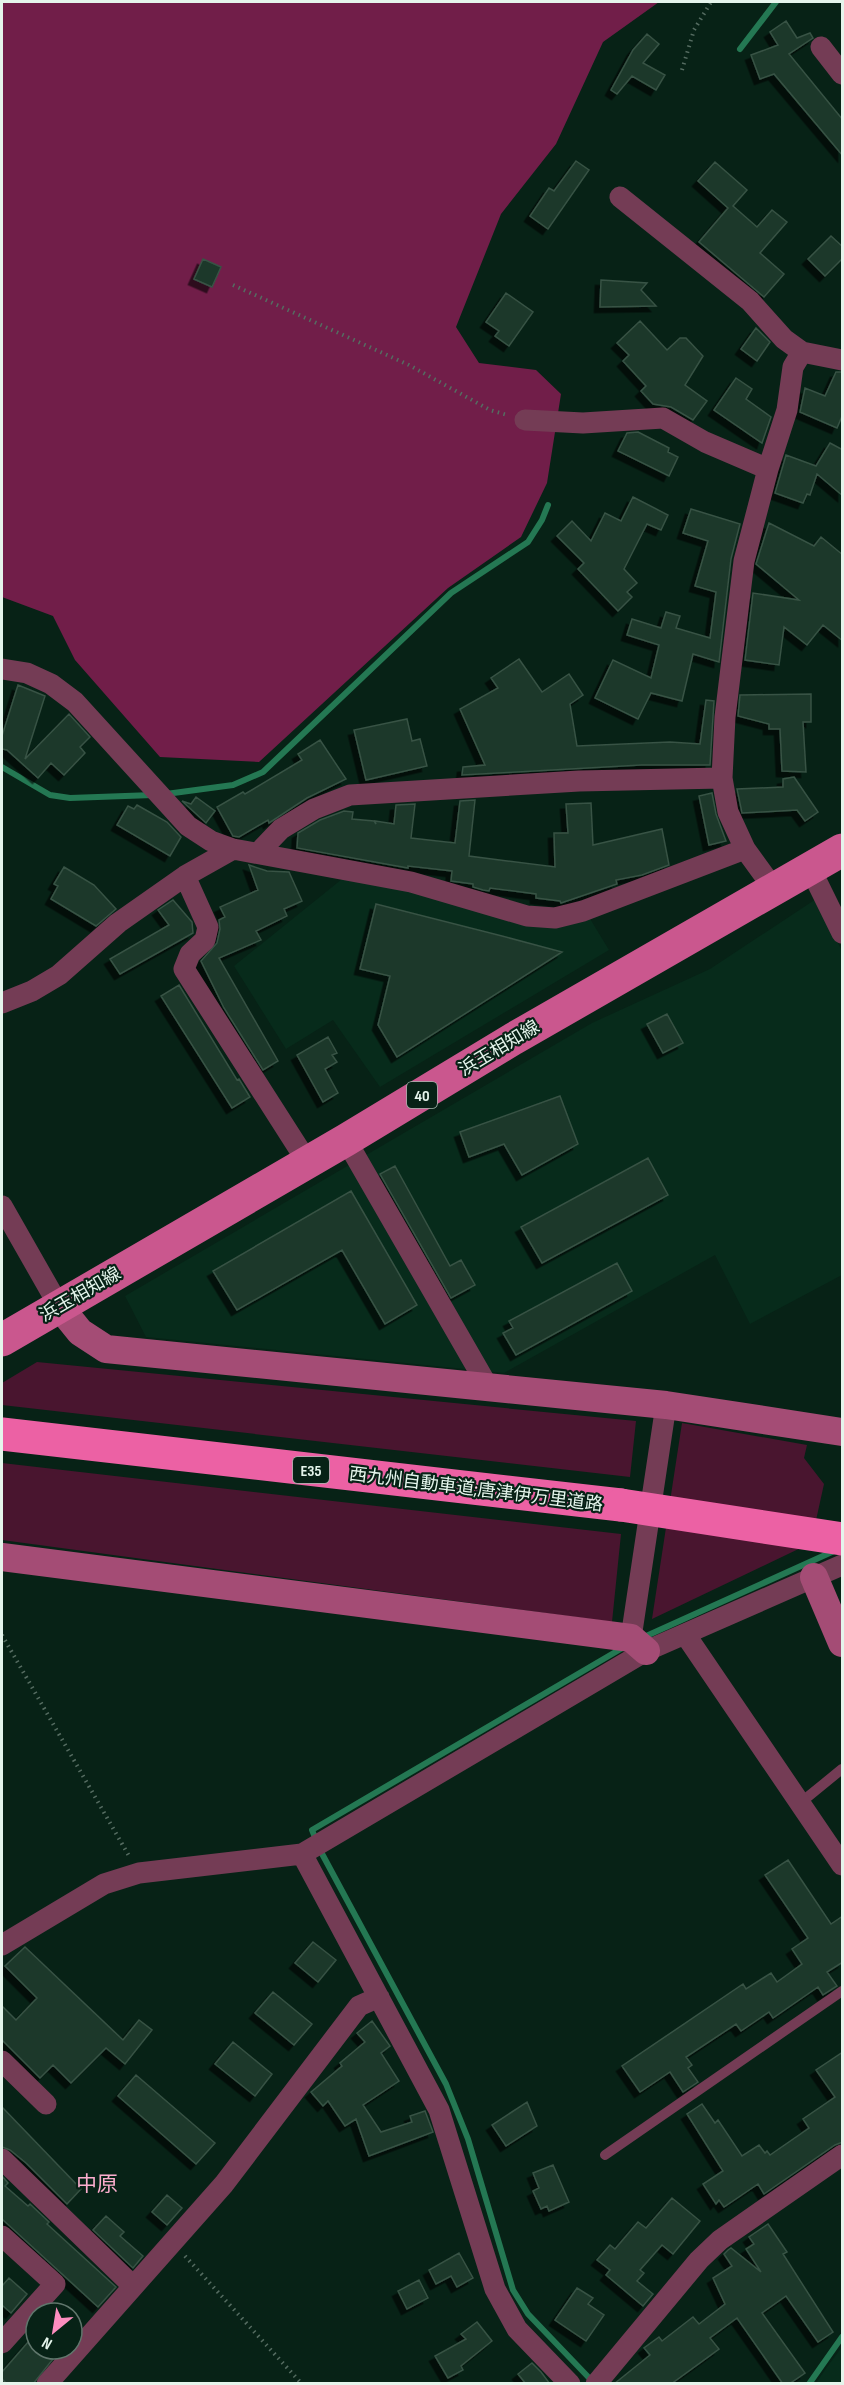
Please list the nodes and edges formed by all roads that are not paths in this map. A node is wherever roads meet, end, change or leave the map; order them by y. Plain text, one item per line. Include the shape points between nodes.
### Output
1 (821, 47) dead end
2 (843, 74) edge
3 (620, 197) dead end
4 (802, 352) junction
5 (843, 360) edge
6 (525, 420) road end
7 (768, 469) junction
8 (2, 669) edge
9 (723, 778) junction
10 (233, 849) junction
11 (745, 849) junction
12 (843, 850) edge
13 (258, 852) junction
14 (810, 868) junction
15 (184, 876) junction
16 (774, 889) junction
17 (843, 933) edge
18 (2, 1003) edge
19 (346, 1140) junction
20 (308, 1162) junction
21 (2, 1206) edge
22 (59, 1306) junction
23 (2, 1340) edge
24 (487, 1385) junction
25 (666, 1405) junction
26 (843, 1432) edge
27 (2, 1434) edge
28 (843, 1539) edge
29 (2, 1557) edge
30 (843, 1565) edge
31 (814, 1577) junction
32 (685, 1634) junction
33 (843, 1643) edge
34 (638, 1645) junction
35 (843, 1769) edge
36 (799, 1804) junction
37 (304, 1853) junction
38 (843, 1865) edge
39 (2, 1945) edge
40 (843, 1991) edge
41 (379, 1997) junction
42 (2, 2061) edge
43 (46, 2104) dead end
44 (843, 2155) edge
45 (605, 2156) dead end
46 (2, 2159) edge
47 (2, 2236) edge
48 (133, 2286) junction
49 (2, 2343) edge
50 (600, 2378) edge
51 (47, 2384) edge
52 (570, 2384) edge

1 - 2 street
3 - 4 street via 750,302 784,339
4 - 5 street
4 - 7 street via 793,367 787,410
6 - 7 street via 583,423 663,418 705,442
7 - 9 street via 744,561 724,717
8 - 10 street via 27,673 75,702 188,826 211,842
9 - 11 street via 728,812
9 - 13 street via 579,781 351,795 314,808 281,829
10 - 13 street
10 - 15 street
11 - 13 street via 555,918 528,916 411,882
11 - 16 street
12 - 14 main road, 浜玉相知線 / 40
14 - 16 main road, 浜玉相知線 / 40
14 - 17 street
15 - 18 street via 118,923 59,975
15 - 20 street via 208,927 205,940 190,954 184,969
16 - 19 main road, 浜玉相知線 / 40
19 - 20 main road, 浜玉相知線 / 40
19 - 24 street
20 - 22 main road, 浜玉相知線 / 40
21 - 22 street
22 - 23 main road, 浜玉相知線 / 40
22 - 24 street via 80,1332 106,1349
24 - 25 street
25 - 26 street
25 - 34 street
27 - 28 highway, 西九州自動車道;唐津伊万里道路 / E35, bridge via 621,1505
29 - 34 street
30 - 31 street
31 - 32 street
31 - 33 street
32 - 34 street
32 - 36 street
34 - 37 street
35 - 36 lane
36 - 38 street
37 - 39 street via 139,1873 104,1884
37 - 41 street
40 - 45 lane
41 - 48 street via 359,2006 224,2184
41 - 52 street via 439,2110 495,2289 517,2329
42 - 43 street
44 - 50 street via 720,2240
46 - 48 street
47 - 49 street via 54,2284
48 - 51 street

